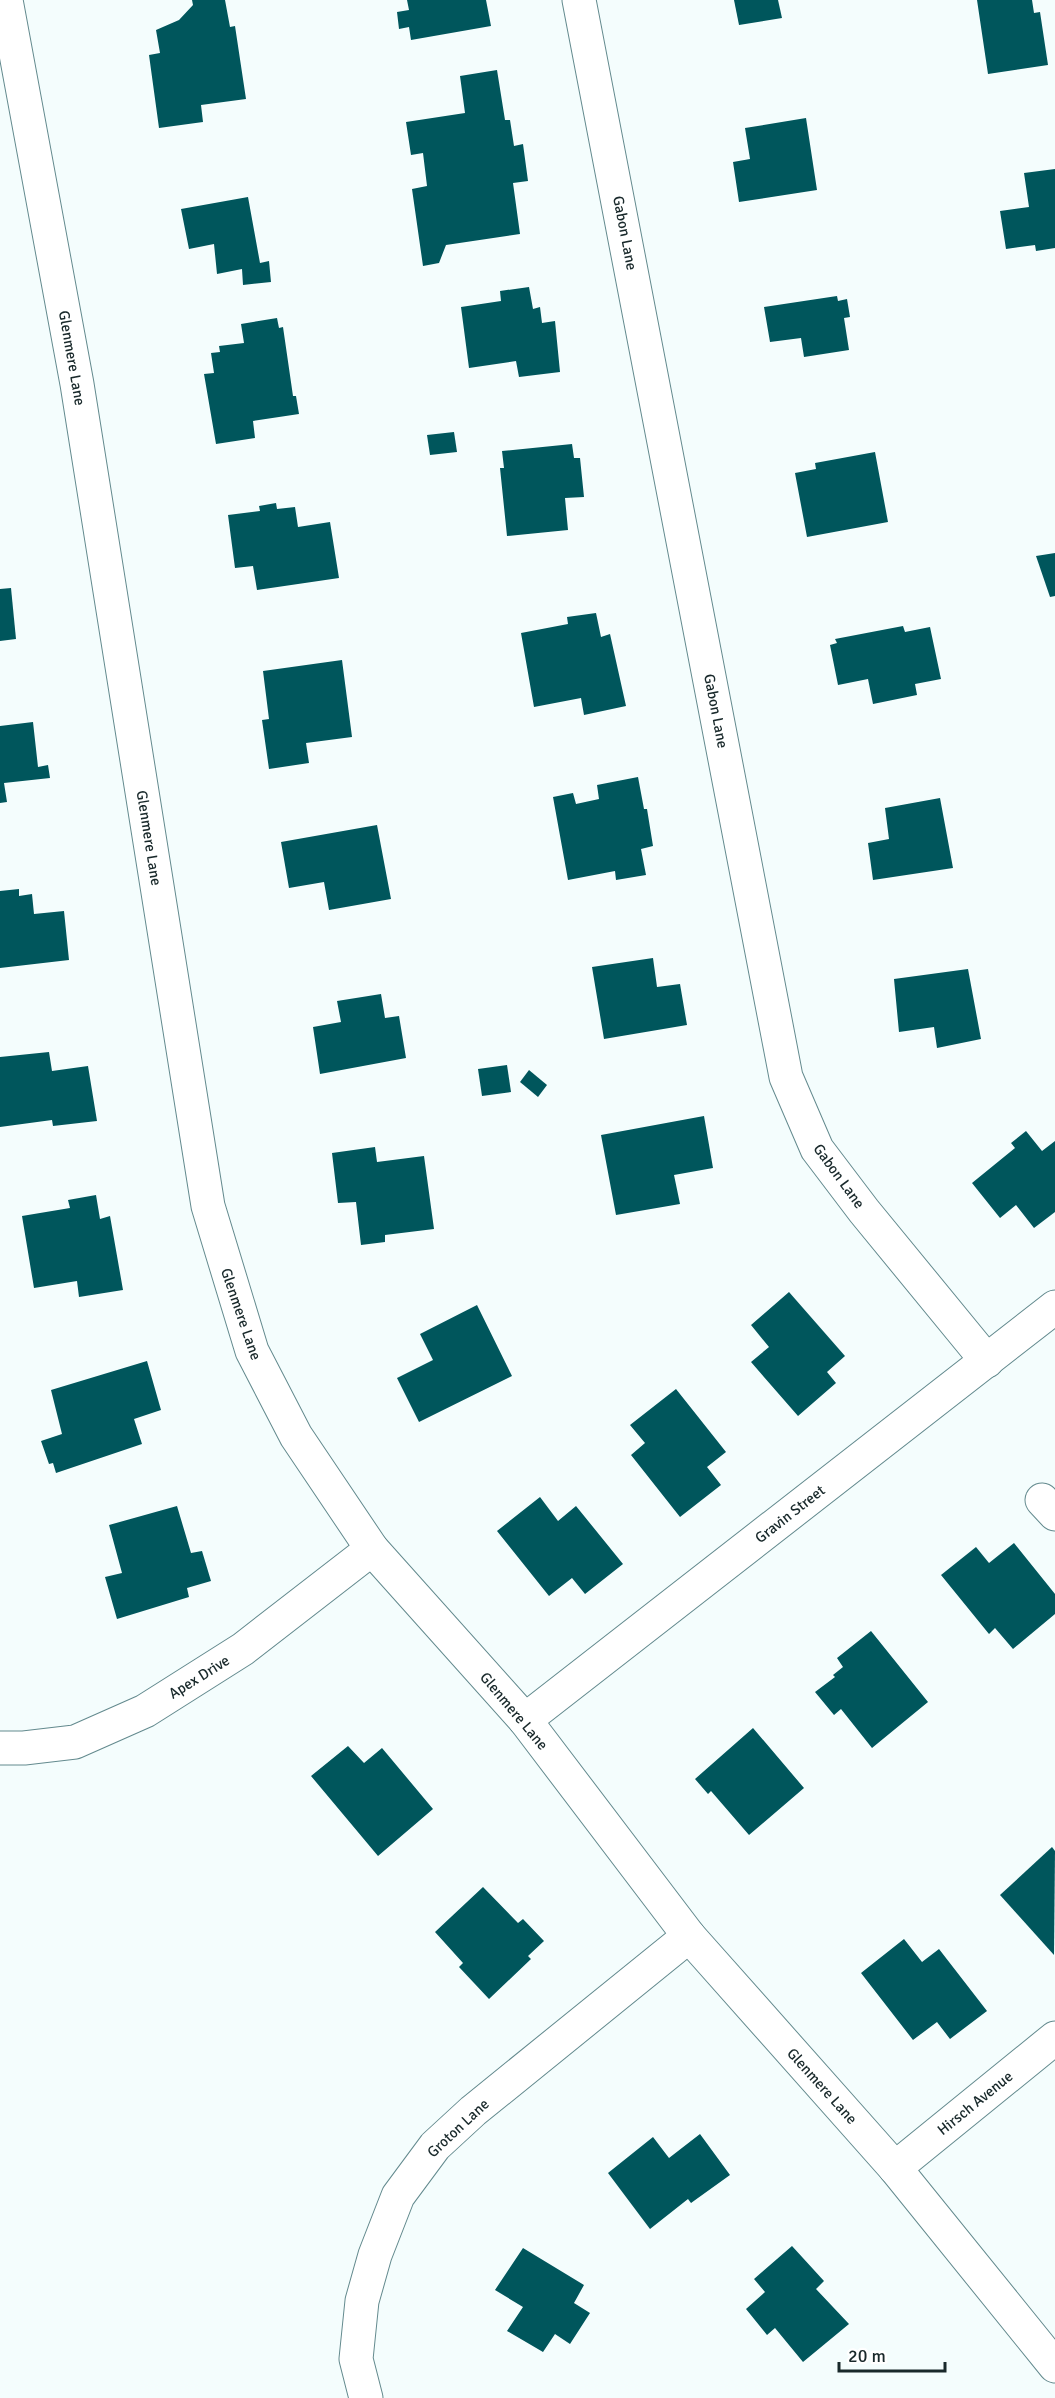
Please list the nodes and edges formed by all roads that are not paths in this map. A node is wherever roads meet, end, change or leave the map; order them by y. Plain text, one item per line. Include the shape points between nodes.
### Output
1 (6, 0) edge
2 (579, 0) edge
3 (1055, 1307) edge
4 (987, 1361) junction
5 (372, 1549) junction
6 (525, 1720) junction
7 (0, 1748) edge
8 (689, 1936) junction
9 (1055, 2038) edge
10 (895, 2168) junction
11 (1055, 2366) edge
12 (366, 2398) edge

1 - 5 street, Glenmere Lane via 77,384 208,1206 252,1351 296,1436
2 - 4 street, Gabon Lane via 786,1077 817,1149
3 - 4 street, Gravin Street
4 - 6 street, Gravin Street
5 - 6 street, Glenmere Lane
5 - 7 street, Apex Drive via 243,1649 145,1710 75,1742
6 - 8 street, Glenmere Lane
8 - 10 street, Glenmere Lane
8 - 12 street, Groton Lane via 473,2112 435,2146 398,2196 362,2301 356,2359
9 - 10 street, Hirsch Avenue
10 - 11 street, Glenmere Lane

